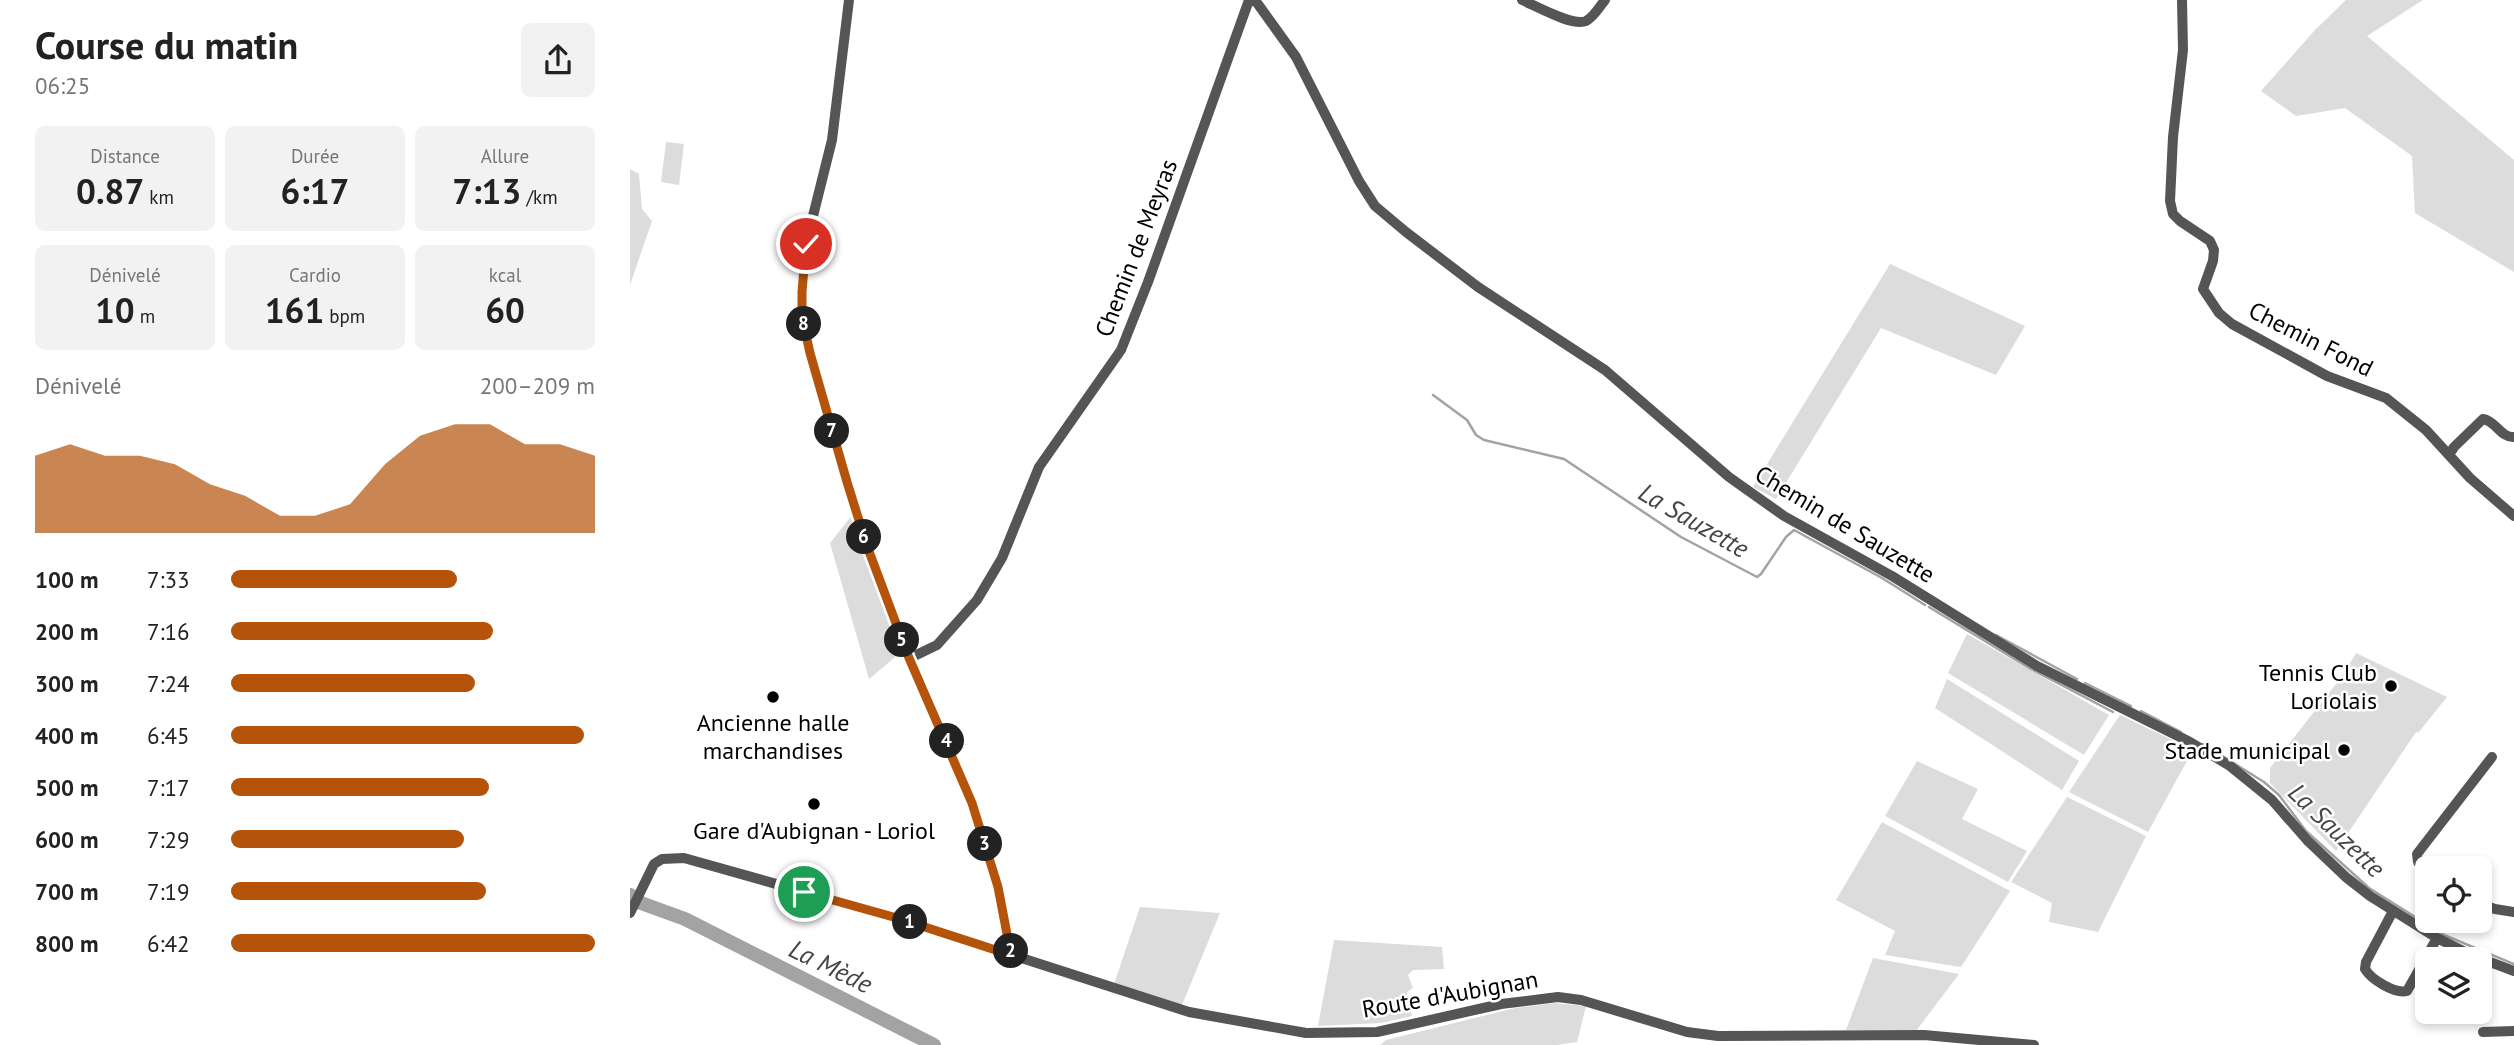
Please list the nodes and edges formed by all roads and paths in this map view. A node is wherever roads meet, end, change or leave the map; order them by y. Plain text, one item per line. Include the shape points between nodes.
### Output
1 (849, 0) edge
2 (1249, 0) edge
3 (1255, 0) edge
4 (1522, 0) edge
5 (1605, 0) edge
6 (2182, 0) edge
7 (2514, 437) edge
8 (2449, 455) junction
9 (2514, 516) edge
10 (909, 658) junction
11 (2492, 757) dead end
12 (2417, 856) edge
13 (2492, 909) edge
14 (2393, 911) junction
15 (2514, 912) edge
16 (630, 913) edge
17 (2437, 938) junction
18 (1011, 955) junction
19 (2514, 971) edge
20 (2514, 1031) edge
21 (1377, 1032) junction
22 (2483, 1032) dead end
23 (1374, 1045) edge
24 (2034, 1045) edge

1 - 10 street via 832,140 806,244 802,317 863,533
2 - 10 street, Chemin de Meyras via 1121,350 1039,467 1002,558 977,600 937,645
3 - 14 street, Chemin de Sauzette via 1296,57 1359,181 1375,206 1392,221 1478,287 1605,370 1712,462 1784,516 2037,666 2230,766 2272,800 2347,878
4 - 5 street via 1580,22 1589,19
6 - 8 street, Chemin Fond via 2183,50 2170,201 2173,214 2210,241 2214,250 2203,289 2208,300 2232,324 2328,376 2386,398
7 - 8 street via 2483,419
8 - 9 street, Chemin Fond
10 - 18 street via 972,803 998,887
11 - 12 street
13 - 15 street
14 - 17 street, Chemin de Sauzette
14 - 17 street via 2366,962 2365,969 2374,978 2396,991 2407,991
16 - 18 street, Route d'Aubignan via 649,871 662,859 684,858
17 - 19 street, Chemin de Sauzette
18 - 21 street, Route d'Aubignan via 1189,1013 1306,1033
20 - 22 street
21 - 23 street
21 - 24 street, Route d'Aubignan via 1558,996 1666,1027 1718,1036 1924,1035

